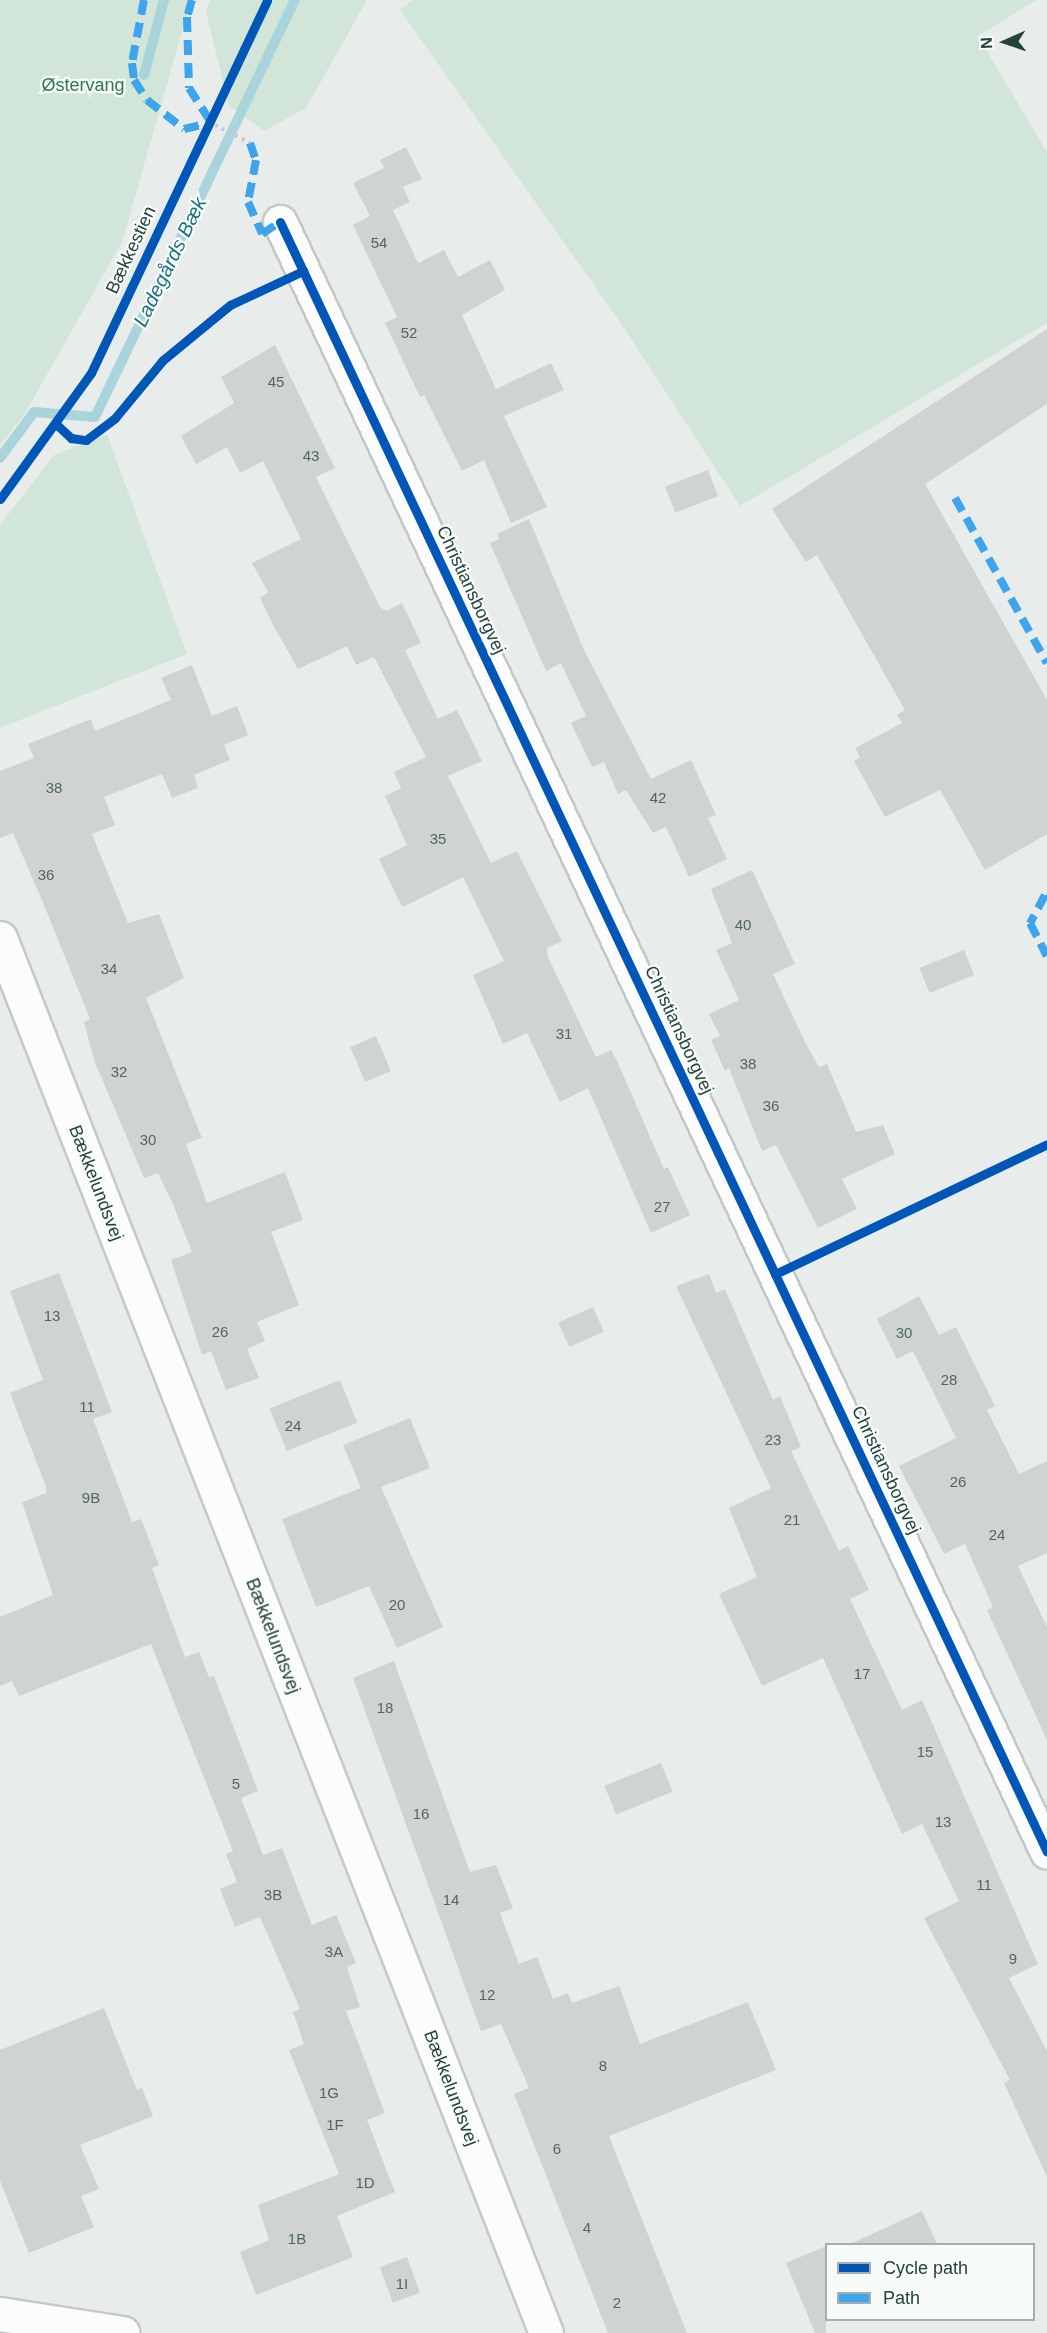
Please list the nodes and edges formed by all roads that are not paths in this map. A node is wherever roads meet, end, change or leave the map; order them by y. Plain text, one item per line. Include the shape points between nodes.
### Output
1 (280, 222) dead end
2 (0, 938) edge
3 (1047, 1852) edge
4 (18, 2322) edge
5 (123, 2333) edge
6 (546, 2333) edge

1 - 3 street, Christiansborgvej
2 - 6 street, Bækkelundsvej
4 - 5 street

